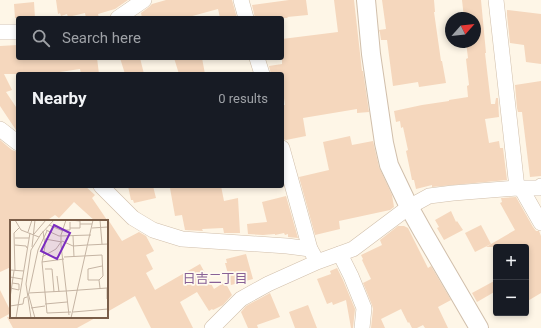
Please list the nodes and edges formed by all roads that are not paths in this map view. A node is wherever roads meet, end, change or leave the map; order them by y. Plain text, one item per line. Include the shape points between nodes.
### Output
1 (144, 0) edge
2 (241, 0) edge
3 (366, 0) edge
4 (496, 0) edge
5 (121, 16) edge
6 (245, 16) edge
7 (0, 32) edge
8 (16, 32) edge
9 (258, 60) edge
10 (261, 72) edge
11 (0, 129) edge
12 (16, 141) edge
13 (284, 155) edge
14 (541, 186) edge
15 (103, 188) edge
16 (519, 188) junction
17 (409, 207) junction
18 (541, 223) edge
19 (310, 248) junction
20 (340, 254) junction
21 (317, 262) junction
22 (212, 328) edge
23 (362, 328) edge
24 (479, 328) edge

1 - 5 street
2 - 6 street
3 - 17 street via 384,143 389,165
4 - 16 street
7 - 8 street
9 - 10 street
11 - 12 street
13 - 19 street
14 - 16 street
15 - 19 street via 133,218 153,230 182,239
16 - 17 street via 429,196
16 - 18 street
17 - 20 street via 353,249
17 - 24 street
19 - 21 street
20 - 21 street
20 - 23 street via 364,308
21 - 22 street via 241,299

